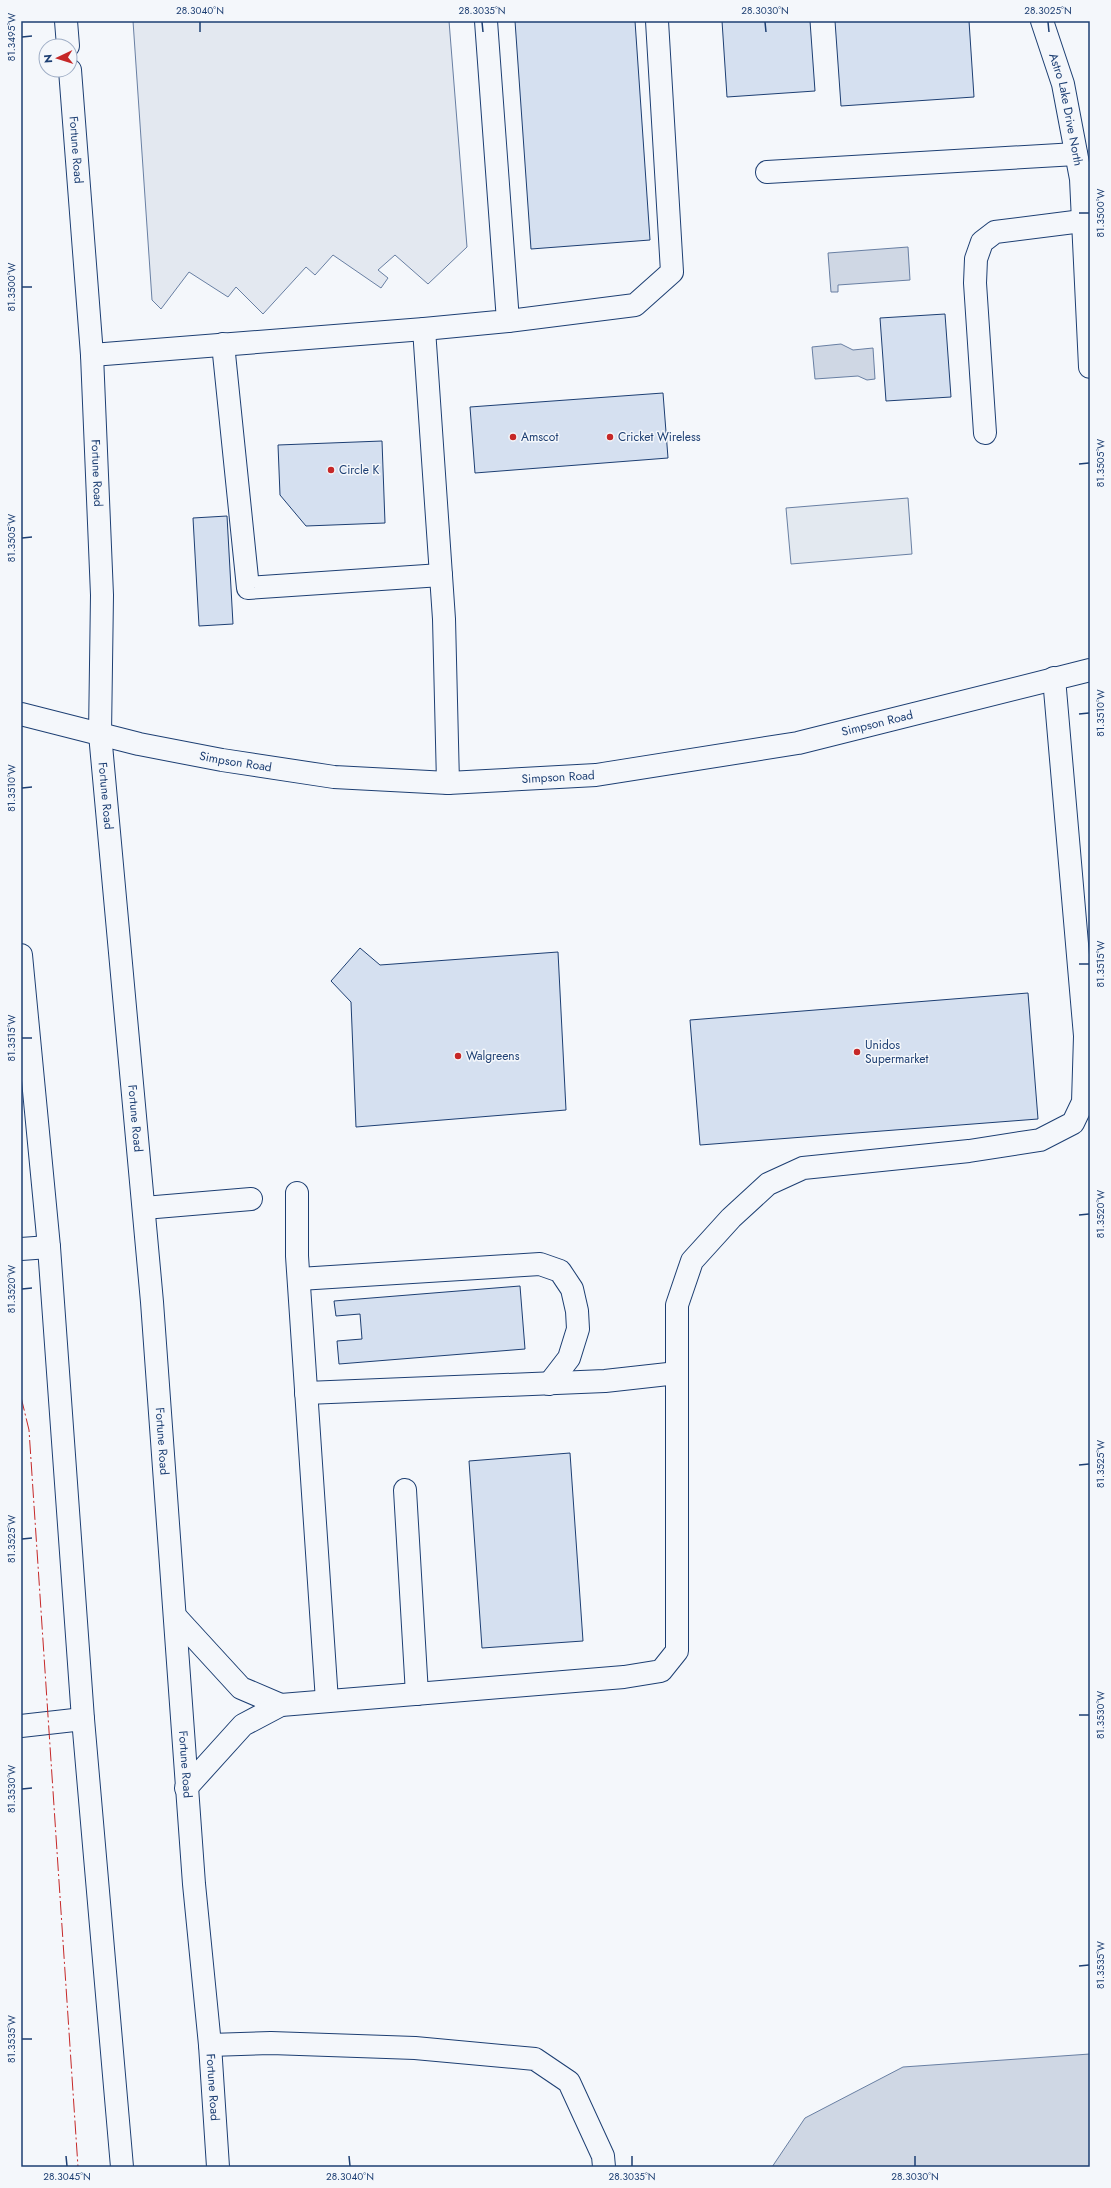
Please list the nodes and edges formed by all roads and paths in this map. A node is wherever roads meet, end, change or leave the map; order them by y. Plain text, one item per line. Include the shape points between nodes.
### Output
1 (66, 21) edge
2 (486, 21) edge
3 (657, 21) edge
4 (1042, 21) edge
5 (67, 38) edge
6 (71, 78) edge
7 (1076, 154) junction
8 (767, 172) dead end
9 (1086, 179) edge
10 (1082, 221) junction
11 (508, 321) junction
12 (424, 329) junction
13 (223, 344) junction
14 (92, 354) junction
15 (1090, 367) edge
16 (985, 433) dead end
17 (441, 575) junction
18 (1090, 670) edge
19 (1054, 678) junction
20 (21, 714) edge
21 (100, 734) junction
22 (448, 783) junction
23 (21, 955) edge
24 (297, 1193) dead end
25 (251, 1200) dead end
26 (144, 1208) junction
27 (49, 1247) junction
28 (21, 1249) edge
29 (299, 1279) junction
30 (677, 1373) junction
31 (549, 1384) junction
32 (306, 1393) junction
33 (405, 1490) dead end
34 (175, 1616) junction
35 (417, 1694) junction
36 (327, 1701) junction
37 (281, 1705) junction
38 (83, 1719) junction
39 (21, 1726) edge
40 (186, 1788) junction
41 (210, 2045) junction
42 (122, 2167) edge
43 (218, 2167) edge
44 (604, 2167) edge

1 - 5 main road
2 - 11 main road
3 - 11 main road via 672,272 635,305
4 - 7 main road, Astro Lake Drive North via 1063,84
6 - 14 main road, Fortune Road
7 - 8 main road
7 - 9 main road, Astro Lake Drive North
9 - 10 main road, Astro Lake Drive North
10 - 15 main road, Astro Lake Drive North
10 - 16 main road via 995,232 982,242 976,259 975,283
11 - 12 main road
12 - 13 main road
12 - 17 main road
13 - 14 main road
13 - 17 main road via 248,588
14 - 21 main road, Fortune Road via 102,595
17 - 22 main road
18 - 19 main road, Simpson Road
19 - 22 main road, Simpson Road via 798,743 596,775
19 - 30 main road via 1085,1036 1083,1102 1073,1123 1040,1140 969,1151 803,1168 768,1184 731,1218 692,1261 677,1305
20 - 21 main road, Simpson Road
21 - 22 main road, Simpson Road via 222,760 334,777
21 - 26 main road, Fortune Road
23 - 27 main road
24 - 29 main road
25 - 26 main road
26 - 34 main road, Fortune Road
27 - 28 main road
27 - 38 main road
29 - 31 main road via 540,1264 560,1272 572,1289 578,1329 569,1358
29 - 32 main road
30 - 31 main road via 605,1382
30 - 35 main road via 677,1651 661,1671 624,1678
31 - 32 main road
32 - 36 main road
33 - 35 main road
34 - 37 main road via 242,1688
34 - 40 main road, Fortune Road
35 - 36 main road
36 - 37 main road
37 - 40 main road via 244,1725
38 - 39 main road
38 - 42 main road
40 - 41 main road, Fortune Road
41 - 43 main road, Fortune Road
41 - 44 main road via 271,2043 415,2048 536,2059 569,2082 603,2156

